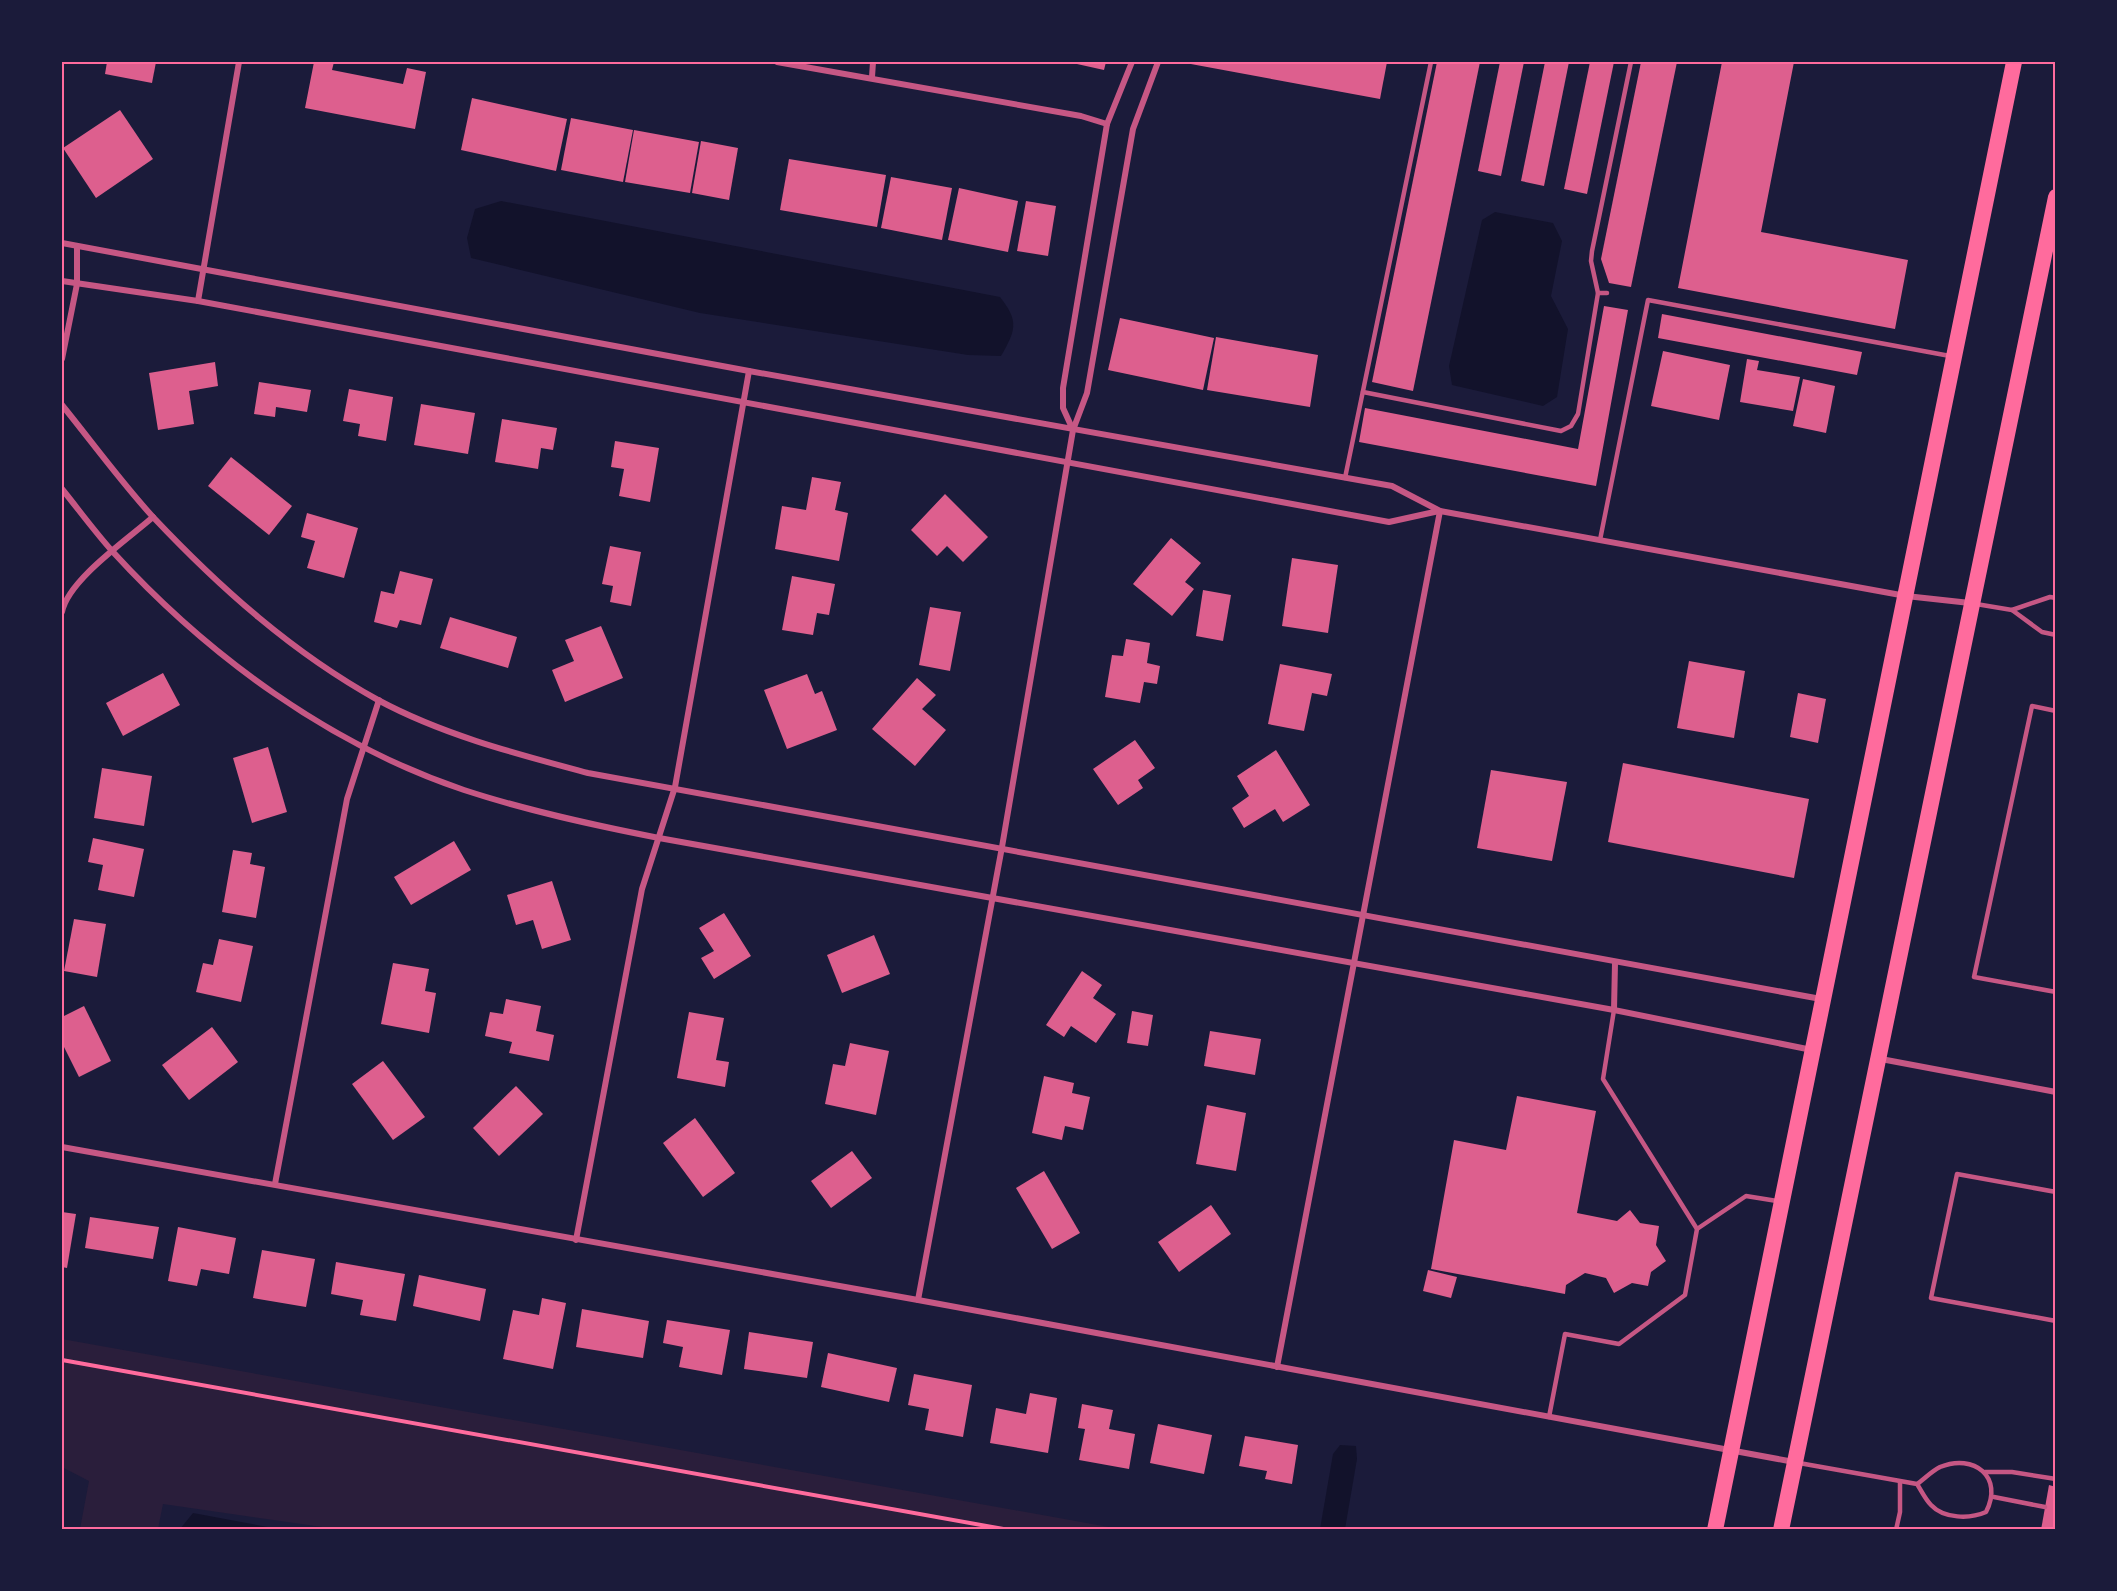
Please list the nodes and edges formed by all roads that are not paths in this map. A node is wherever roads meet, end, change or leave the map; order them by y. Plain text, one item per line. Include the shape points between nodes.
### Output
1 (239, 62) edge
2 (777, 62) edge
3 (873, 62) edge
4 (1132, 62) edge
5 (1158, 62) edge
6 (1431, 62) edge
7 (1631, 62) edge
8 (2014, 62) edge
9 (872, 77) junction
10 (1107, 124) junction
11 (2055, 197) edge
12 (62, 243) edge
13 (78, 246) junction
14 (204, 270) junction
15 (62, 281) edge
16 (77, 284) junction
17 (1598, 293) junction
18 (1607, 293) dead end
19 (198, 301) junction
20 (1956, 357) junction
21 (62, 359) edge
22 (749, 371) junction
23 (1363, 392) junction
24 (743, 404) junction
25 (62, 405) edge
26 (1074, 430) junction
27 (1068, 462) junction
28 (1345, 478) junction
29 (62, 489) edge
30 (1440, 511) junction
31 (153, 517) junction
32 (1600, 540) junction
33 (113, 552) junction
34 (1906, 596) junction
35 (2055, 598) edge
36 (1970, 603) junction
37 (2012, 610) junction
38 (62, 612) edge
39 (2055, 635) edge
40 (379, 700) junction
41 (2055, 711) edge
42 (363, 746) junction
43 (675, 787) junction
44 (659, 838) junction
45 (1002, 848) junction
46 (992, 898) junction
47 (1362, 916) junction
48 (1615, 963) junction
49 (1354, 964) junction
50 (2055, 992) edge
51 (1824, 999) junction
52 (1614, 1010) junction
53 (1814, 1050) junction
54 (1877, 1058) junction
55 (2055, 1092) edge
56 (62, 1147) edge
57 (275, 1184) junction
58 (2055, 1192) edge
59 (1783, 1202) junction
60 (1697, 1229) junction
61 (576, 1240) junction
62 (918, 1300) junction
63 (2055, 1321) edge
64 (1277, 1367) junction
65 (1549, 1417) junction
66 (1731, 1450) junction
67 (1795, 1462) junction
68 (1985, 1472) junction
69 (2055, 1479) edge
70 (1900, 1482) junction
71 (1917, 1484) junction
72 (1994, 1497) junction
73 (2045, 1507) dead end
74 (1716, 1530) edge
75 (1781, 1530) edge
76 (1896, 1530) edge

1 - 14 street
2 - 9 street
3 - 9 street
4 - 10 street
5 - 26 street via 1133,129 1087,393
6 - 23 lane
7 - 17 lane via 1592,251
8 - 20 highway
9 - 10 street
10 - 26 street via 1063,388 1063,408
11 - 36 highway
12 - 13 street
13 - 14 street
13 - 16 street
14 - 19 street
14 - 22 street
15 - 16 street
16 - 19 street
16 - 21 street
17 - 18 lane
17 - 23 lane via 1578,414 1571,426 1561,431
19 - 24 street
20 - 32 lane via 1648,300
20 - 34 highway
22 - 24 street
22 - 26 street
23 - 28 lane
24 - 27 street
24 - 43 street
25 - 31 street
26 - 27 street
26 - 28 street
27 - 30 street via 1389,522
27 - 45 street
28 - 30 street via 1392,486
29 - 33 street
30 - 32 street
30 - 47 street
31 - 33 street
31 - 40 street via 252,614 305,654
32 - 34 street
33 - 38 street via 80,579
33 - 42 street via 229,660
34 - 36 street
34 - 51 highway
35 - 37 lane
36 - 37 lane
36 - 54 highway
37 - 39 lane via 2042,632
40 - 42 street
40 - 43 street via 455,733 528,757 588,773
41 - 50 lane via 2032,706 1974,977
42 - 44 street via 462,789 509,804
42 - 57 street via 346,799
43 - 44 street
43 - 45 street
44 - 46 street
44 - 61 street via 642,889
45 - 46 street
45 - 47 street
46 - 49 street
46 - 62 street
47 - 48 street
47 - 49 street
48 - 51 street
48 - 52 street
49 - 52 street
49 - 64 street
51 - 53 highway
52 - 53 street
52 - 60 lane via 1604,1079
53 - 59 highway
54 - 55 street
54 - 67 highway
56 - 57 street
57 - 61 street
58 - 63 lane via 1957,1174 1931,1298
59 - 60 lane via 1746,1196
59 - 66 highway
60 - 65 lane via 1686,1295 1619,1344 1564,1334
61 - 62 street
62 - 64 street
64 - 65 street
65 - 66 street
66 - 67 street
66 - 74 highway
67 - 70 lane
67 - 75 highway
68 - 69 lane
68 - 71 lane via 1967,1464 1941,1467
68 - 72 lane
70 - 71 lane
70 - 76 lane
71 - 72 lane via 1932,1507 1959,1517 1972,1518 1986,1512
72 - 73 lane

